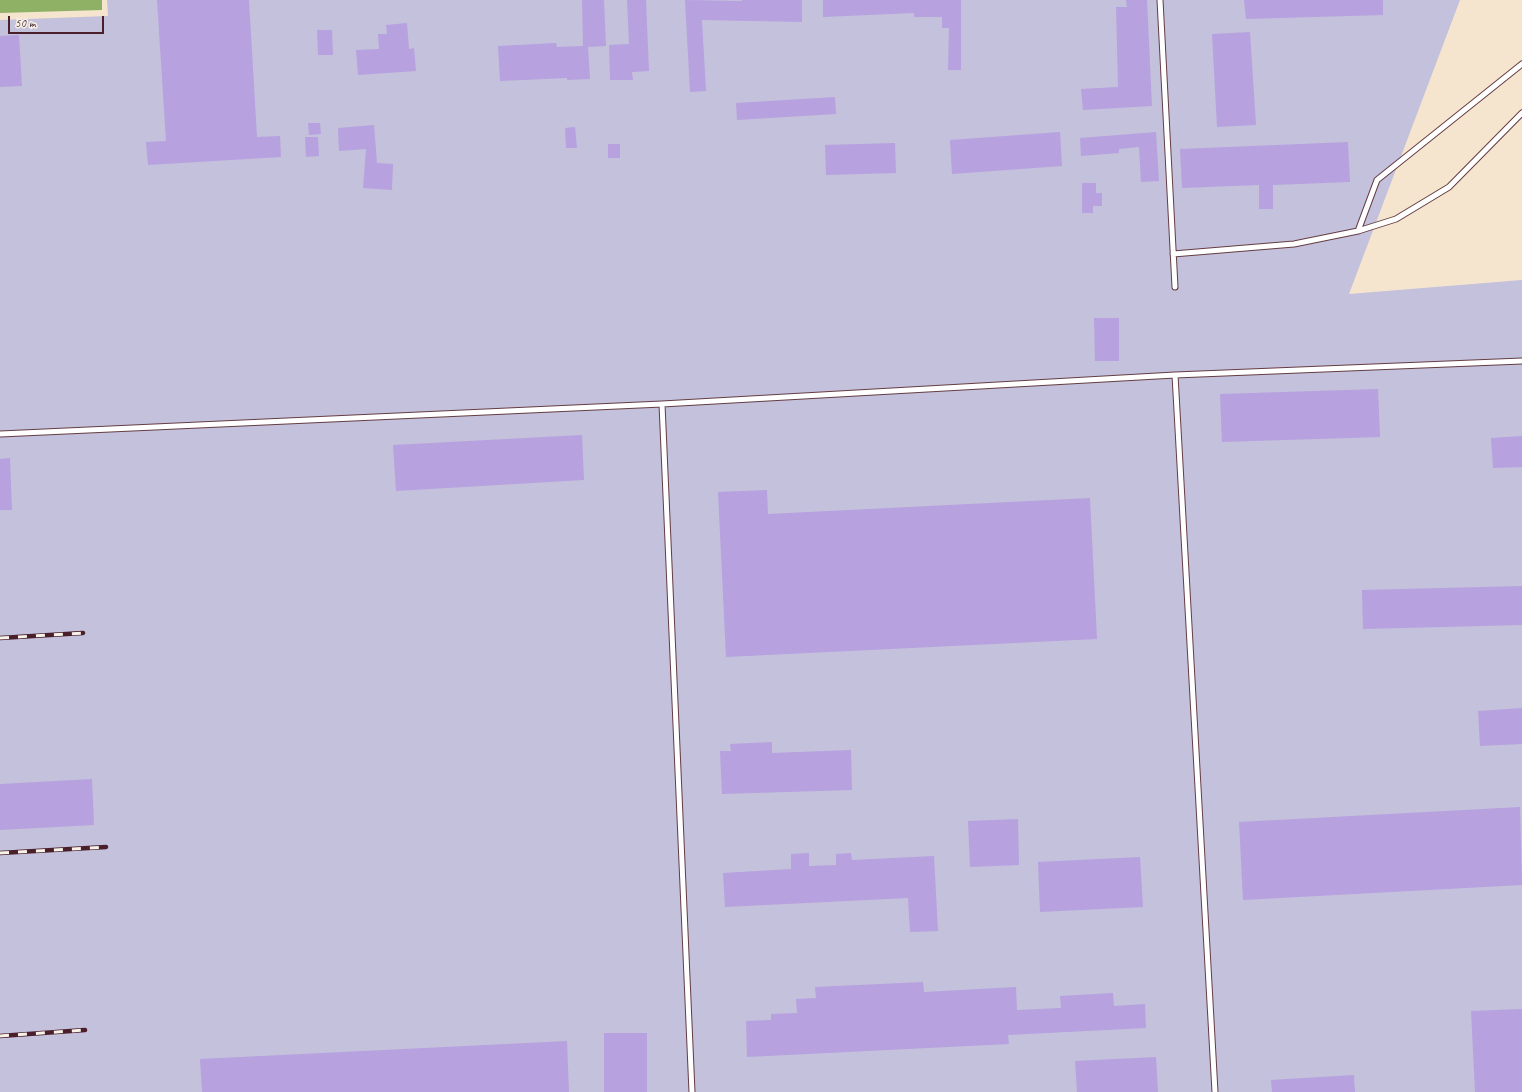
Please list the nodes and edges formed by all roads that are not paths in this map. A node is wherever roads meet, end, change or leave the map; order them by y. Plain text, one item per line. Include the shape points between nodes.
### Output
1 (1160, 0) edge
2 (1522, 64) edge
3 (1522, 113) edge
4 (1358, 231) junction
5 (1173, 254) junction
6 (1174, 287) dead end
7 (1522, 361) edge
8 (1176, 375) junction
9 (662, 404) junction
10 (0, 434) edge
11 (692, 1092) edge
12 (1215, 1092) edge

1 - 5 lane
2 - 4 lane via 1377,180
3 - 4 lane via 1450,187 1396,219
4 - 5 lane via 1294,244
5 - 6 lane
7 - 8 lane
8 - 9 lane
8 - 12 lane
9 - 10 lane
9 - 11 lane

